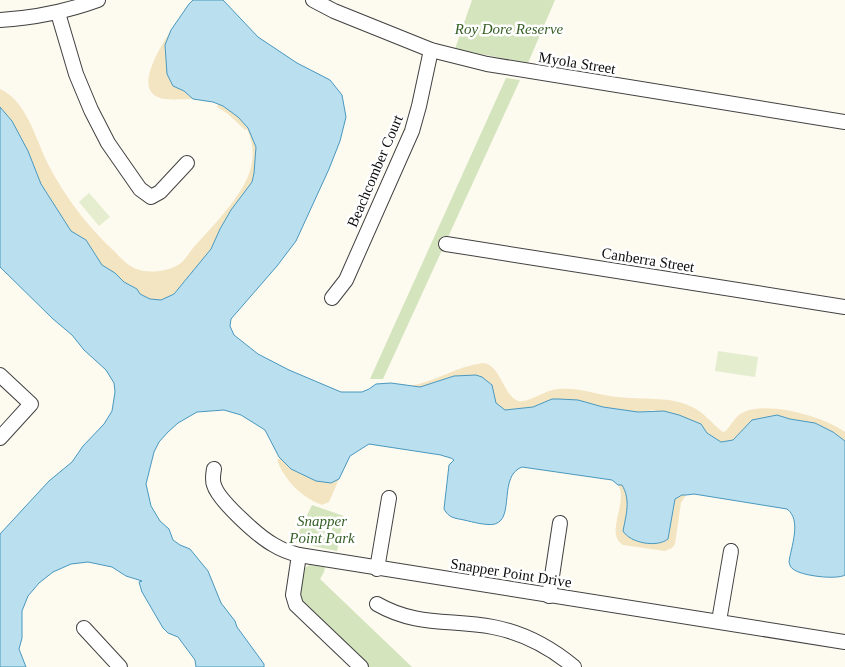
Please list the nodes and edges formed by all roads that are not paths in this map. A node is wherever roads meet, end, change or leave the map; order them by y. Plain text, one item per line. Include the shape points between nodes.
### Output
1 (98, 0) edge
2 (313, 0) edge
3 (58, 13) junction
4 (0, 20) edge
5 (431, 50) junction
6 (845, 122) edge
7 (187, 163) dead end
8 (446, 244) dead end
9 (332, 298) dead end
10 (845, 307) edge
11 (0, 375) edge
12 (0, 438) edge
13 (214, 469) dead end
14 (389, 498) dead end
15 (560, 523) dead end
16 (731, 551) dead end
17 (299, 555) junction
18 (378, 569) junction
19 (549, 596) junction
20 (377, 604) dead end
21 (719, 621) junction
22 (84, 628) dead end
23 (845, 642) edge
24 (356, 666) edge
25 (120, 667) edge
26 (574, 667) edge

1 - 3 street
2 - 5 street, Myola Street
3 - 4 street
3 - 7 street via 76,74 91,110 108,143 140,189 151,196 160,192
5 - 6 street, Myola Street via 526,72
5 - 9 street, Beachcomber Court via 412,131 346,280
8 - 10 street, Canberra Street
11 - 12 street via 31,404
13 - 17 street, Snapper Point Drive via 214,485 226,503 271,543
14 - 18 street
15 - 19 street
16 - 21 street
17 - 18 street, Snapper Point Drive
17 - 24 street via 293,595 296,604
18 - 19 street, Snapper Point Drive
19 - 21 street, Snapper Point Drive
20 - 26 street via 418,620 512,632 544,645
21 - 23 street, Snapper Point Drive
22 - 25 street

